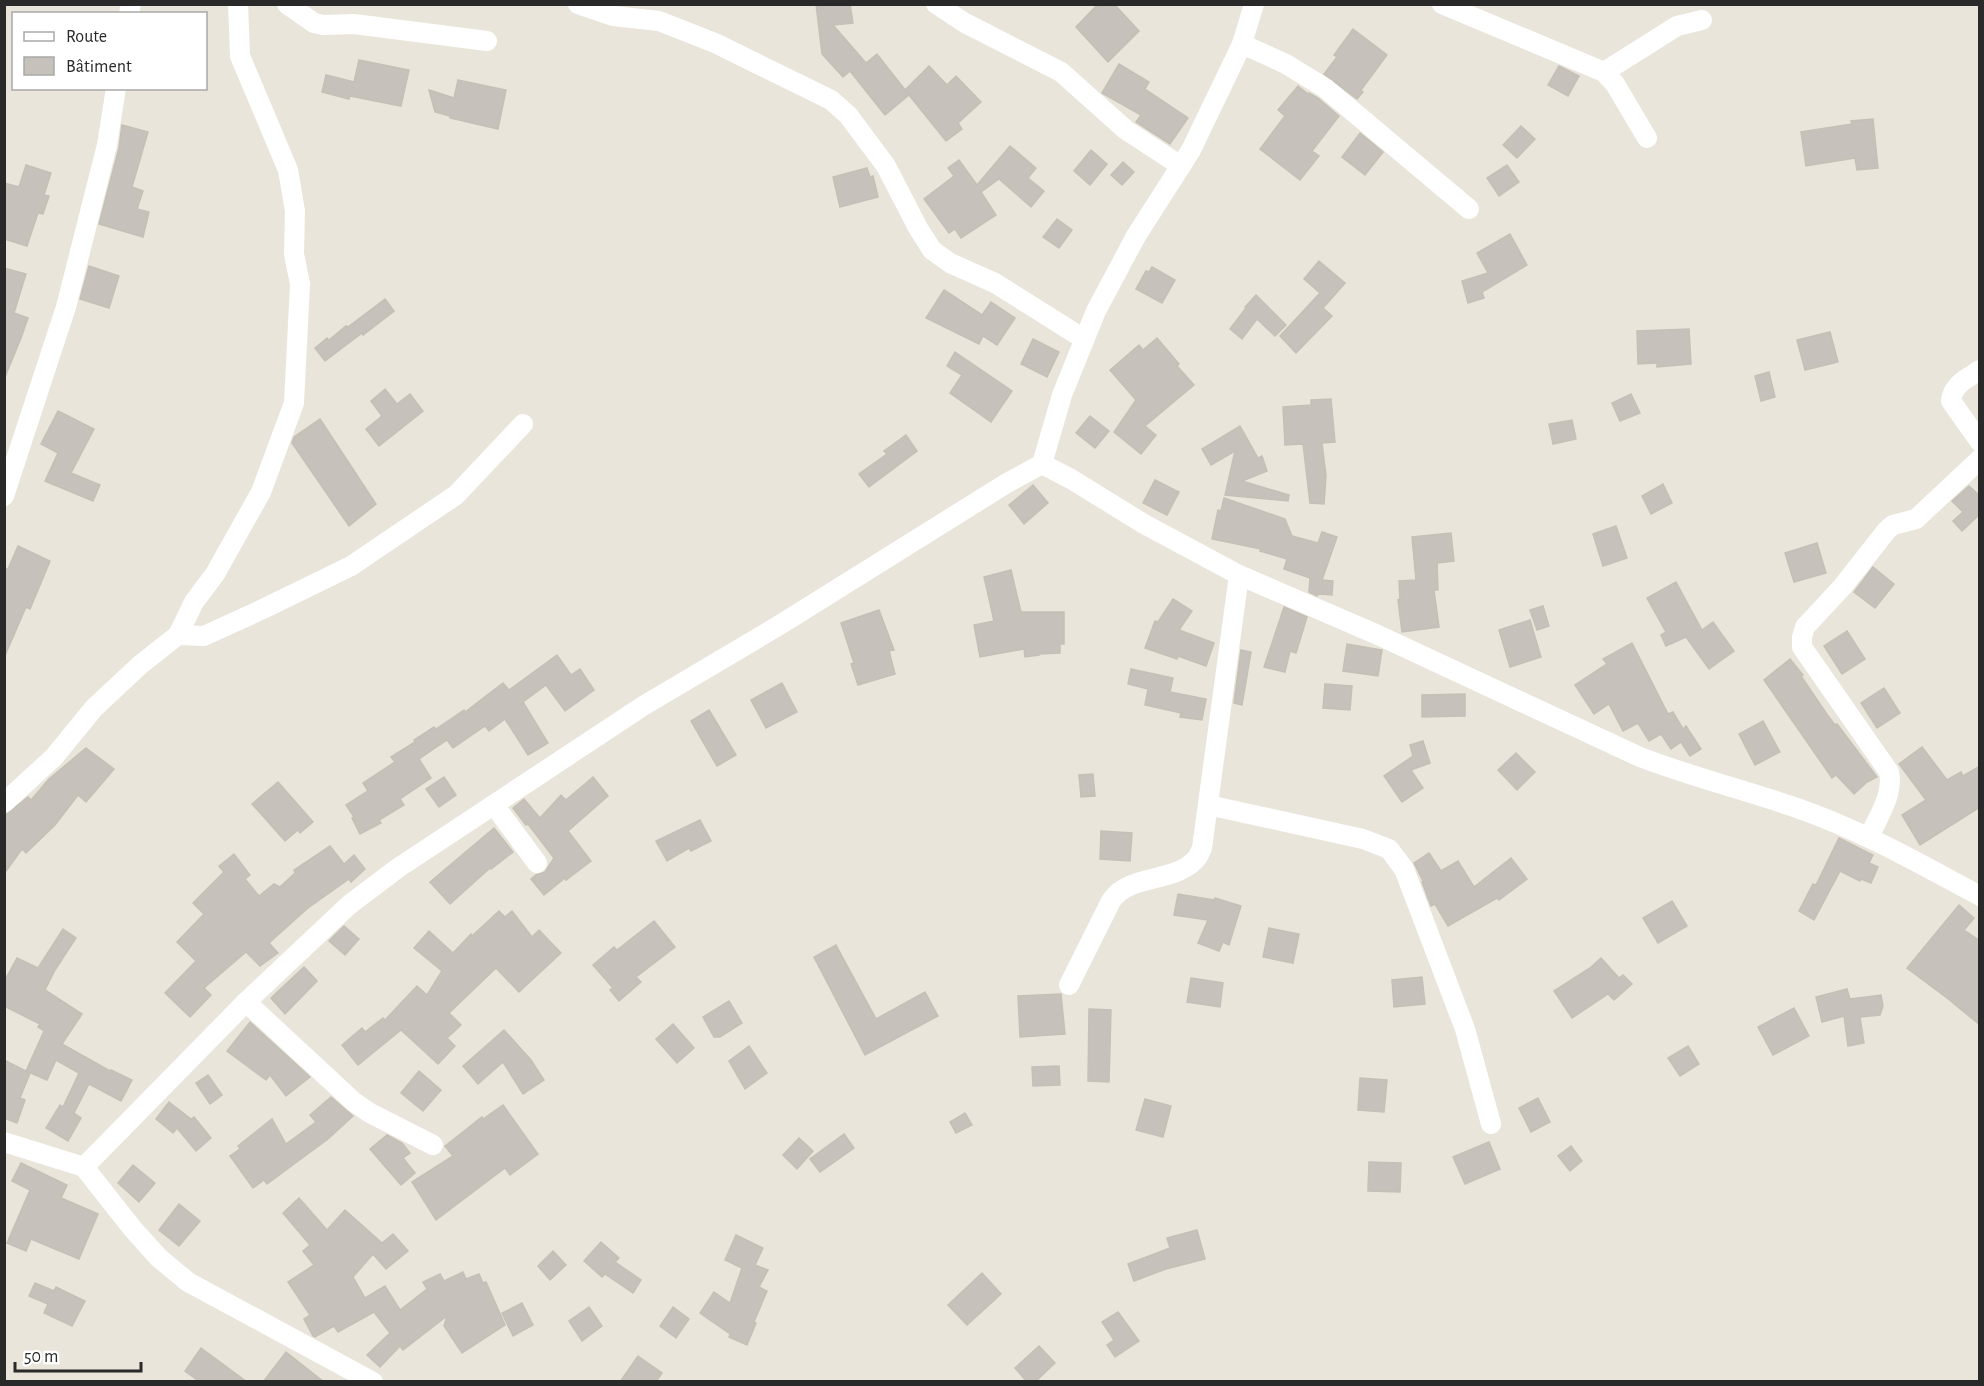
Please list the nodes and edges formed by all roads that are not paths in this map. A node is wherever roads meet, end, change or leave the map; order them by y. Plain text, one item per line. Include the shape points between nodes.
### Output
1 (238, 4) edge
2 (287, 4) edge
3 (578, 4) edge
4 (936, 4) edge
5 (1254, 4) edge
6 (1442, 4) edge
7 (964, 14) edge
8 (1702, 20) dead end
9 (487, 41) dead end
10 (1242, 44) junction
11 (1604, 72) junction
12 (116, 90) edge
13 (1647, 138) dead end
14 (1181, 166) junction
15 (1469, 209) dead end
16 (1084, 339) junction
17 (1980, 370) edge
18 (524, 424) dead end
19 (1980, 442) edge
20 (1980, 459) edge
21 (1042, 464) junction
22 (4, 496) edge
23 (1239, 575) junction
24 (178, 635) junction
25 (4, 803) edge
26 (494, 805) junction
27 (1208, 805) junction
28 (1869, 837) junction
29 (537, 863) dead end
30 (1980, 896) edge
31 (1069, 985) dead end
32 (246, 1002) junction
33 (1491, 1124) dead end
34 (4, 1142) edge
35 (433, 1145) dead end
36 (84, 1167) junction
37 (374, 1382) edge

1 - 24 street via 240,56 288,170 295,211 294,254 300,284 294,403 261,492
2 - 9 street via 323,25 354,24
3 - 16 street via 613,16 659,21 715,43 831,100 886,166 932,250 950,263 996,283
4 - 7 street
5 - 10 street
6 - 11 street
7 - 14 street via 1060,72 1126,130
8 - 11 street via 1677,26
10 - 14 street
10 - 15 street via 1325,88
11 - 13 street
12 - 22 street via 107,145 66,307
14 - 16 street via 1136,236
16 - 21 street via 1062,394
17 - 19 street via 1955,386 1951,401
18 - 24 street via 456,495 351,566 204,636
20 - 28 street via 1916,519 1887,530 1805,627 1802,637 1802,647 1889,772 1892,783
21 - 23 street
21 - 26 street via 643,706
23 - 27 street
23 - 28 street via 1640,757 1798,808
24 - 25 street via 94,708 54,757
26 - 29 street
26 - 32 street via 431,844 349,905
27 - 31 street via 1202,848 1195,860 1182,869 1118,891
27 - 33 street via 1363,839 1389,849 1404,869 1465,1029
28 - 30 street
32 - 35 street via 354,1102
32 - 36 street
34 - 36 street
36 - 37 street via 132,1228 188,1282

